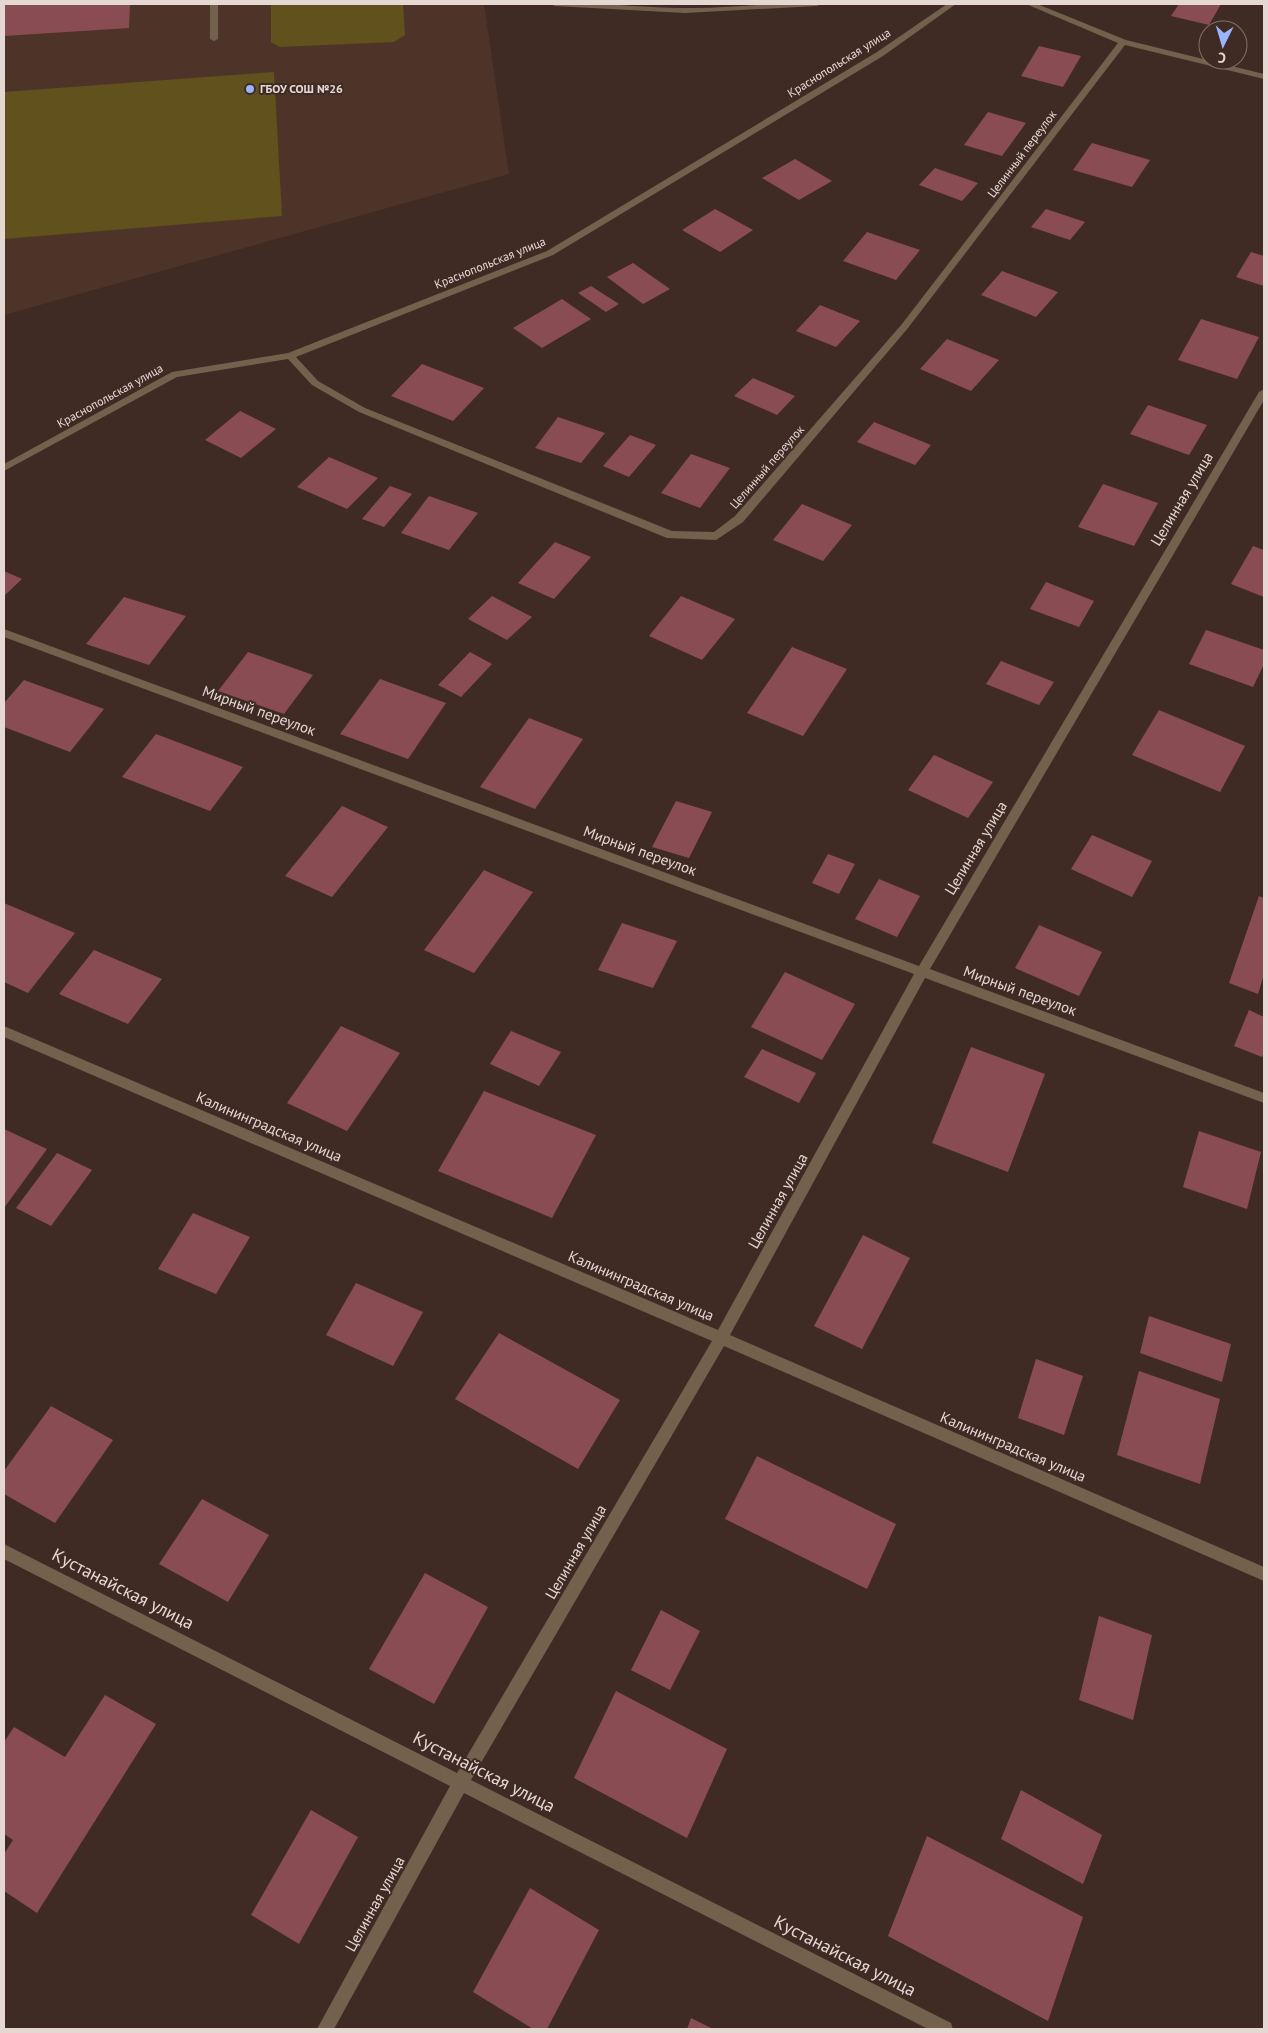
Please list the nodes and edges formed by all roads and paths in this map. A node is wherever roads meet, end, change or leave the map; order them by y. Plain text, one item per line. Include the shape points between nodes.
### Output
1 (214, 4) edge
2 (555, 4) edge
3 (817, 4) edge
4 (952, 4) edge
5 (1030, 4) edge
6 (214, 39) dead end
7 (1123, 42) junction
8 (1264, 76) edge
9 (290, 356) junction
10 (1264, 392) edge
11 (4, 468) edge
12 (4, 633) edge
13 (922, 972) junction
14 (4, 1031) edge
15 (1264, 1098) edge
16 (721, 1338) junction
17 (4, 1551) edge
18 (1264, 1574) edge
19 (460, 1782) junction
20 (324, 2029) edge
21 (946, 2029) edge

1 - 6 street
2 - 3 street via 685,11
4 - 9 street, Краснопольская улица via 880,54 550,253
5 - 7 street
7 - 8 street
7 - 9 street, Целинный переулок via 905,326 739,519 716,536 671,535 362,410 315,383
9 - 11 street, Краснопольская улица via 175,374
10 - 13 street, Целинная улица
12 - 13 street, Мирный переулок
13 - 15 street, Мирный переулок
13 - 16 street, Целинная улица
14 - 16 street, Калининградская улица
16 - 18 street, Калининградская улица
16 - 19 street, Целинная улица
17 - 19 street, Кустанайская улица
19 - 20 street, Целинная улица
19 - 21 street, Кустанайская улица

